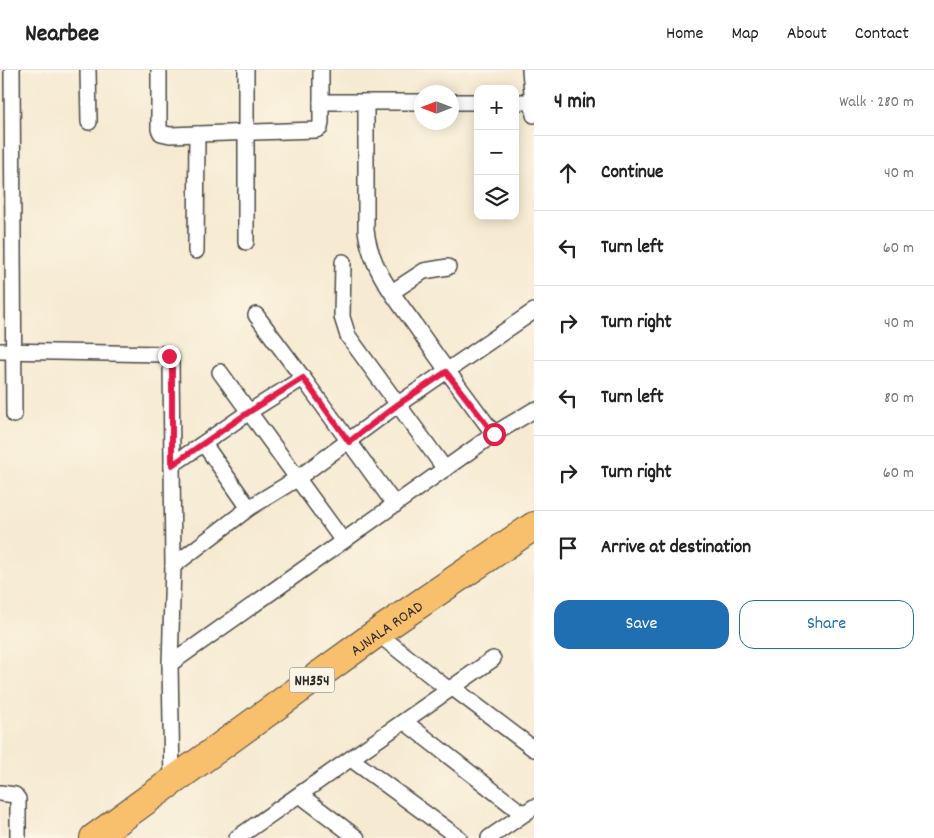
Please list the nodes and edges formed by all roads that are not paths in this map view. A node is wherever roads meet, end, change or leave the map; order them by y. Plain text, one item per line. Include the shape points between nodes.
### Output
1 (12, 70) edge
2 (88, 70) edge
3 (159, 70) edge
4 (246, 70) edge
5 (321, 70) edge
6 (530, 70) edge
7 (321, 102) junction
8 (366, 102) junction
9 (414, 102) edge
10 (459, 102) edge
11 (474, 102) edge
12 (519, 103) edge
13 (534, 108) edge
14 (89, 122) dead end
15 (246, 132) junction
16 (197, 134) junction
17 (6, 210) edge
18 (246, 242) dead end
19 (196, 251) dead end
20 (343, 262) dead end
21 (448, 267) dead end
22 (392, 292) junction
23 (534, 311) edge
24 (256, 315) dead end
25 (6, 351) edge
26 (220, 372) dead end
27 (446, 372) junction
28 (303, 378) junction
29 (397, 405) junction
30 (534, 410) edge
31 (249, 412) junction
32 (14, 415) dead end
33 (494, 434) junction
34 (349, 442) junction
35 (204, 444) junction
36 (172, 465) junction
37 (445, 469) junction
38 (298, 478) junction
39 (395, 505) junction
40 (250, 508) junction
41 (534, 526) edge
42 (343, 541) junction
43 (173, 566) junction
44 (377, 633) junction
45 (492, 659) dead end
46 (170, 664) junction
47 (451, 689) junction
48 (404, 722) junction
49 (534, 749) edge
50 (351, 759) junction
51 (172, 781) junction
52 (0, 793) edge
53 (300, 795) junction
54 (528, 810) edge
55 (18, 838) edge
56 (94, 838) edge
57 (237, 838) edge
58 (357, 838) edge
59 (459, 838) edge
60 (489, 838) edge

1 - 17 street
2 - 14 street
3 - 16 street via 161,133
4 - 15 street
5 - 7 street
6 - 13 street
7 - 8 street
7 - 15 street via 320,128 316,130
8 - 9 street
8 - 22 street via 368,245
10 - 11 street
12 - 13 street
15 - 16 street
15 - 18 street
16 - 19 street
17 - 25 street
20 - 29 street via 342,317 348,336
21 - 22 street via 424,271
22 - 27 street
23 - 27 street
24 - 28 street
25 - 32 street
25 - 36 street via 169,356 172,365
26 - 31 street
27 - 29 street
27 - 33 street
28 - 31 street
28 - 34 street
29 - 34 street
29 - 37 street
30 - 33 street
31 - 35 street
31 - 38 street
33 - 37 street
34 - 38 street
34 - 39 street
35 - 36 street
35 - 40 street
36 - 43 street
37 - 39 street
38 - 40 street
38 - 42 street
39 - 42 street
40 - 43 street
41 - 44 highway, AJNALA ROAD / NH354
42 - 46 street
43 - 46 street
44 - 47 street
44 - 51 highway, AJNALA ROAD / NH354
45 - 47 street
46 - 51 street
47 - 48 street
47 - 49 street
48 - 50 street
48 - 54 street
50 - 53 street
50 - 59 street
51 - 56 highway, AJNALA ROAD / NH354
52 - 55 street via 15,795 18,799
53 - 57 street
53 - 58 street
54 - 60 street

